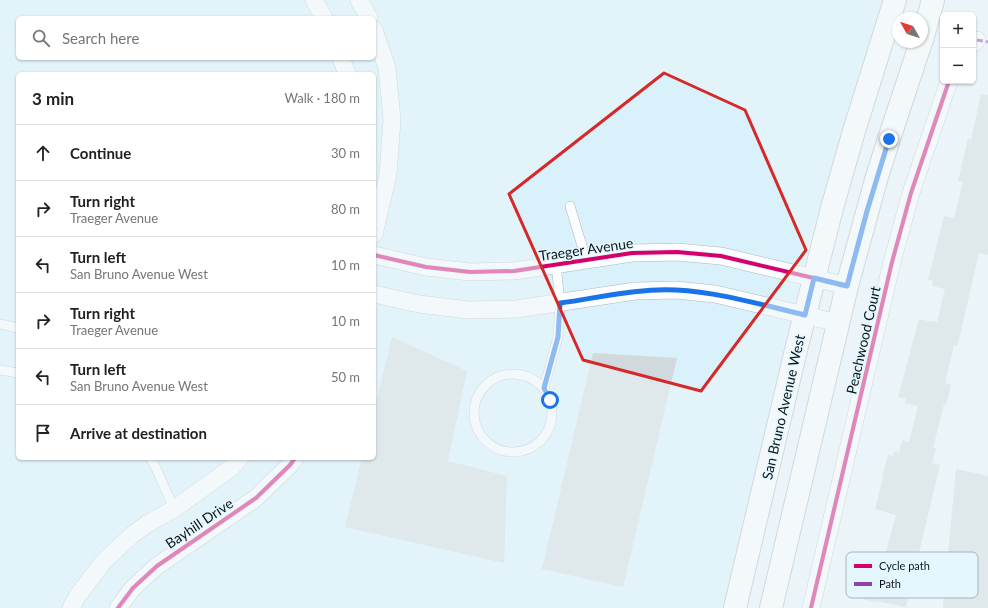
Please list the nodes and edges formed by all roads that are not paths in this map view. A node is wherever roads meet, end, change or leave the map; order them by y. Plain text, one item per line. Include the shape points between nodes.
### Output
1 (314, 0) edge
2 (360, 0) edge
3 (895, 0) edge
4 (934, 0) edge
5 (323, 16) edge
6 (368, 16) edge
7 (928, 20) edge
8 (376, 36) edge
9 (920, 48) edge
10 (343, 60) edge
11 (346, 72) edge
12 (948, 84) edge
13 (570, 206) dead end
14 (376, 226) edge
15 (376, 255) edge
16 (586, 259) junction
17 (556, 264) junction
18 (814, 278) junction
19 (847, 286) junction
20 (376, 294) edge
21 (560, 303) junction
22 (805, 315) junction
23 (838, 323) junction
24 (0, 324) edge
25 (16, 328) edge
26 (0, 370) edge
27 (16, 373) edge
28 (544, 388) junction
29 (151, 460) edge
30 (238, 460) edge
31 (294, 460) edge
32 (174, 509) junction
33 (71, 608) edge
34 (118, 608) edge
35 (735, 608) edge
36 (771, 608) edge
37 (811, 608) edge

1 - 5 street
2 - 6 street
3 - 18 main road, San Bruno Avenue West via 854,131
4 - 7 main road
8 - 14 street via 387,68 392,120 388,175
9 - 19 main road via 878,173
10 - 11 street
12 - 37 street, Peachwood Court via 911,193 892,262
13 - 16 lane
15 - 17 street, Traeger Avenue via 426,267 470,272 514,271
16 - 17 street, Traeger Avenue
16 - 18 street, Traeger Avenue via 632,253 677,252 721,256
17 - 21 lane
18 - 19 street, Traeger Avenue
18 - 22 main road, San Bruno Avenue West
19 - 23 main road
20 - 21 street via 419,304 468,310 517,309
21 - 22 street via 635,291 676,290 714,294
21 - 28 lane via 558,337
22 - 23 street
22 - 35 main road, San Bruno Avenue West
23 - 36 main road
24 - 25 lane
26 - 27 lane
28 - 28 lane via 553,412 551,425 536,445 512,452 500,450 489,444 480,434 475,422 474,409 485,385 509,375 522,374 534,379
29 - 32 lane
30 - 32 street, Bayhill Drive
31 - 34 street, Bayhill Drive via 256,498 157,566 133,588
32 - 33 street, Bayhill Drive via 132,534 104,561

